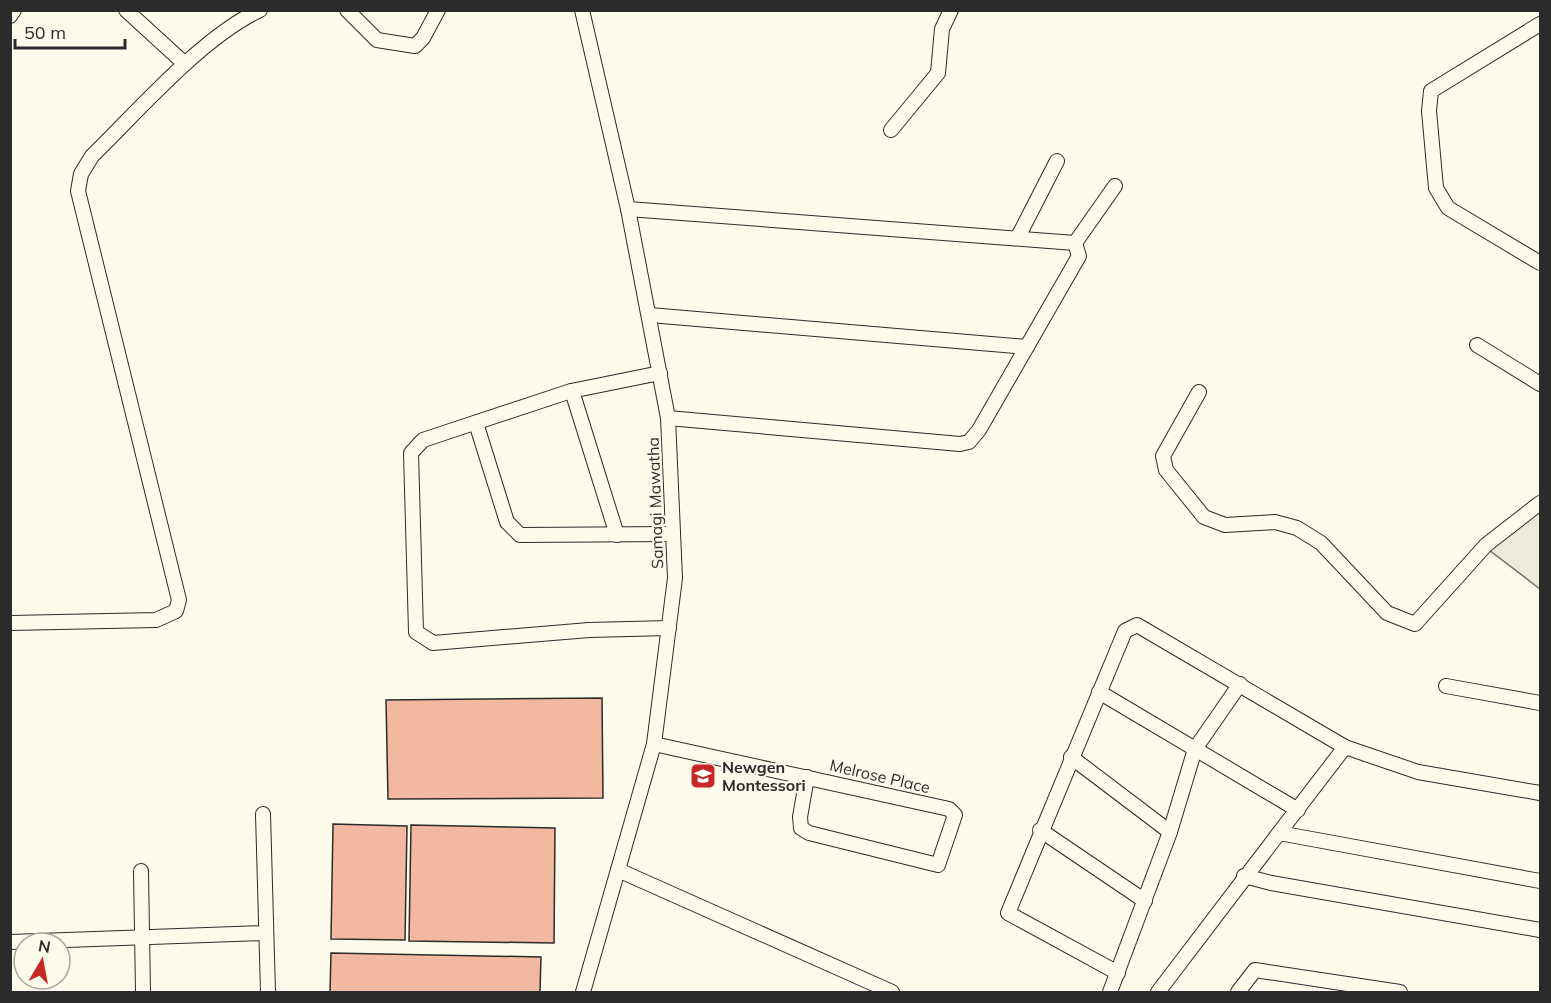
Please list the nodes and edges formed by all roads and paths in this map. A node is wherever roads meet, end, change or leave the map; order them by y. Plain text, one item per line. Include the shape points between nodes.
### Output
1 (14, 10) edge
2 (126, 10) edge
3 (260, 10) edge
4 (347, 10) edge
5 (438, 10) edge
6 (582, 10) edge
7 (951, 10) edge
8 (10, 16) edge
9 (1540, 24) edge
10 (185, 64) junction
11 (891, 130) dead end
12 (1057, 161) dead end
13 (1115, 186) dead end
14 (628, 209) junction
15 (1018, 237) junction
16 (1075, 243) junction
17 (1540, 263) edge
18 (650, 315) junction
19 (1477, 345) dead end
20 (1027, 347) junction
21 (660, 373) junction
22 (1540, 384) edge
23 (572, 391) junction
24 (1199, 392) dead end
25 (668, 418) junction
26 (476, 423) junction
27 (1540, 502) edge
28 (673, 534) junction
29 (617, 535) junction
30 (10, 623) edge
31 (669, 628) junction
32 (1240, 684) junction
33 (1446, 686) dead end
34 (1099, 692) junction
35 (1540, 703) edge
36 (654, 744) junction
37 (1345, 747) junction
38 (1195, 749) junction
39 (1071, 758) junction
40 (807, 777) junction
41 (1540, 793) edge
42 (1298, 810) junction
43 (263, 814) dead end
44 (1040, 830) junction
45 (1170, 832) junction
46 (1279, 833) junction
47 (618, 870) junction
48 (141, 871) dead end
49 (1244, 876) junction
50 (1540, 881) edge
51 (1145, 901) junction
52 (1540, 930) edge
53 (266, 933) junction
54 (142, 938) junction
55 (10, 942) edge
56 (1118, 973) junction
57 (143, 993) edge
58 (268, 993) edge
59 (583, 993) edge
60 (892, 993) edge
61 (1110, 993) edge
62 (1158, 993) edge
63 (1238, 993) edge
64 (1400, 993) edge

1 - 8 street
2 - 10 street
3 - 10 street via 245,17
4 - 5 street via 377,40 415,46
6 - 14 street, Samagi Mawatha
7 - 11 street via 942,29 938,74
9 - 17 street via 1431,91 1429,111 1436,188 1448,208
10 - 30 street via 92,156 81,174 78,191 179,600 176,611 156,620
12 - 15 street
13 - 16 street
14 - 15 street
14 - 18 street, Samagi Mawatha
15 - 16 street
16 - 20 street via 1079,256
18 - 20 street
18 - 21 street, Samagi Mawatha
19 - 22 street
20 - 25 street via 979,430 960,444
21 - 23 street
21 - 25 street, Samagi Mawatha
23 - 26 street
23 - 29 street
24 - 27 street via 1163,456 1166,470 1204,517 1225,525 1275,522 1297,528 1321,543 1387,613 1415,624 1486,545
25 - 28 street, Samagi Mawatha
26 - 29 street via 507,522 520,535
26 - 31 street via 423,440 411,453 416,632 433,643 590,630
28 - 29 street
28 - 31 street, Samagi Mawatha via 675,578
31 - 36 street, Samagi Mawatha
32 - 34 street via 1137,625 1125,631
32 - 37 street
32 - 38 street
33 - 35 street
34 - 38 street
34 - 39 street
36 - 40 street, Melrose Place
36 - 47 street, Samagi Mawatha
37 - 41 street via 1418,772
37 - 42 street
38 - 42 street
38 - 45 street
39 - 44 street
39 - 45 street
40 - 40 street, Melrose Place via 949,809 955,815 938,865 801,828
42 - 46 street
43 - 53 street
44 - 51 street
44 - 56 street via 1008,913
45 - 51 street
46 - 49 street
46 - 50 street
47 - 59 street, Samagi Mawatha
47 - 60 street
48 - 54 street
49 - 52 street via 1271,884
49 - 62 street
51 - 56 street
53 - 54 street
53 - 58 street
54 - 55 street
54 - 57 street
56 - 61 street
63 - 64 street via 1255,970

